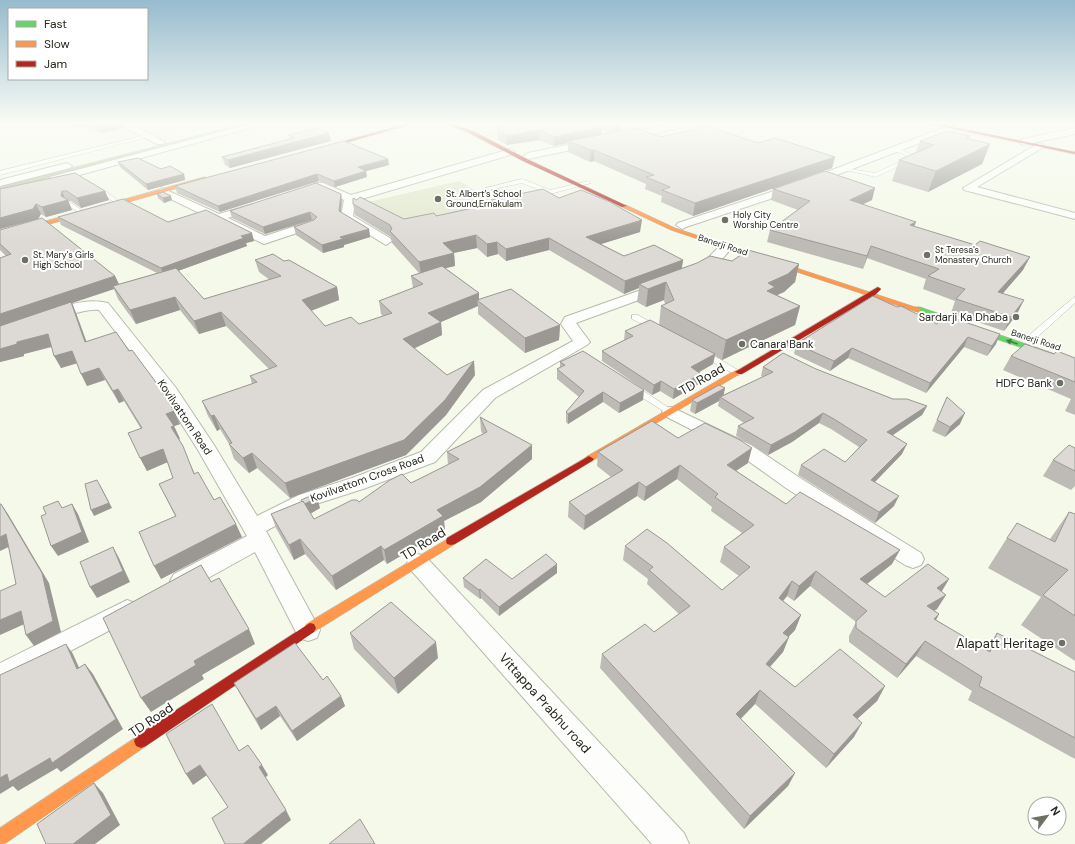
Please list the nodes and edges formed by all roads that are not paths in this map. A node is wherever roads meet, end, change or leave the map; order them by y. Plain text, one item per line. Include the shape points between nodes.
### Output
1 (40, 163) edge
2 (77, 163) edge
3 (113, 163) edge
4 (471, 163) edge
5 (536, 163) edge
6 (543, 163) edge
7 (858, 163) edge
8 (901, 163) edge
9 (1010, 163) edge
10 (844, 169) junction
11 (0, 173) edge
12 (216, 177) edge
13 (44, 182) edge
14 (0, 183) edge
15 (584, 184) junction
16 (312, 187) edge
17 (489, 188) dead end
18 (162, 191) junction
19 (105, 193) edge
20 (350, 199) junction
21 (68, 203) edge
22 (118, 203) junction
23 (263, 204) edge
24 (82, 213) junction
25 (1075, 216) edge
26 (218, 218) junction
27 (311, 225) edge
28 (682, 225) junction
29 (0, 236) edge
30 (386, 241) dead end
31 (726, 247) junction
32 (876, 292) junction
33 (1075, 299) edge
34 (635, 317) dead end
35 (37, 321) edge
36 (1009, 331) dead end
37 (663, 332) edge
38 (1031, 338) dead end
39 (698, 350) edge
40 (1075, 364) edge
41 (739, 373) junction
42 (625, 382) edge
43 (671, 412) junction
44 (257, 534) junction
45 (913, 560) dead end
46 (418, 562) junction
47 (308, 630) junction
48 (0, 676) edge
49 (15, 835) edge
50 (673, 844) edge

1 - 11 lane
2 - 14 street
3 - 13 street
4 - 20 street
5 - 15 main road, Banerji Road
6 - 15 main road, Banerji Road
7 - 10 street
8 - 10 lane via 876,175
9 - 25 street via 968,188
10 - 28 street
12 - 18 main road
15 - 17 lane via 550,192 522,181
15 - 28 main road, Banerji Road
15 - 31 main road, Banerji Road via 673,229
16 - 20 street via 318,185
18 - 22 main road
18 - 26 street
19 - 22 lane
20 - 30 street via 347,217
21 - 24 lane
22 - 24 main road
23 - 26 street
24 - 29 main road
26 - 27 street via 264,240
28 - 32 main road, Banerji Road
31 - 32 main road, Banerji Road
31 - 44 street, Kovilvattom Cross Road via 708,265 679,280 570,320 568,324 582,342 489,394 428,457 306,500
32 - 36 main road, Banerji Road
40 -> 32 main road, Banerji Road
32 - 41 main road, TD Road via 781,355
33 - 38 lane
34 - 37 lane
35 - 44 street, Kovilvattom Road via 81,306 103,306 169,391 209,452
39 - 41 lane
41 - 43 main road, TD Road
42 - 43 lane
43 - 45 street via 744,448 793,483
43 - 46 main road, TD Road
44 - 47 street, Kovilvattom Road
44 - 48 street via 156,595
46 - 47 main road, TD Road
46 - 50 street, Vittappa Prabhu road
47 - 49 main road, TD Road

